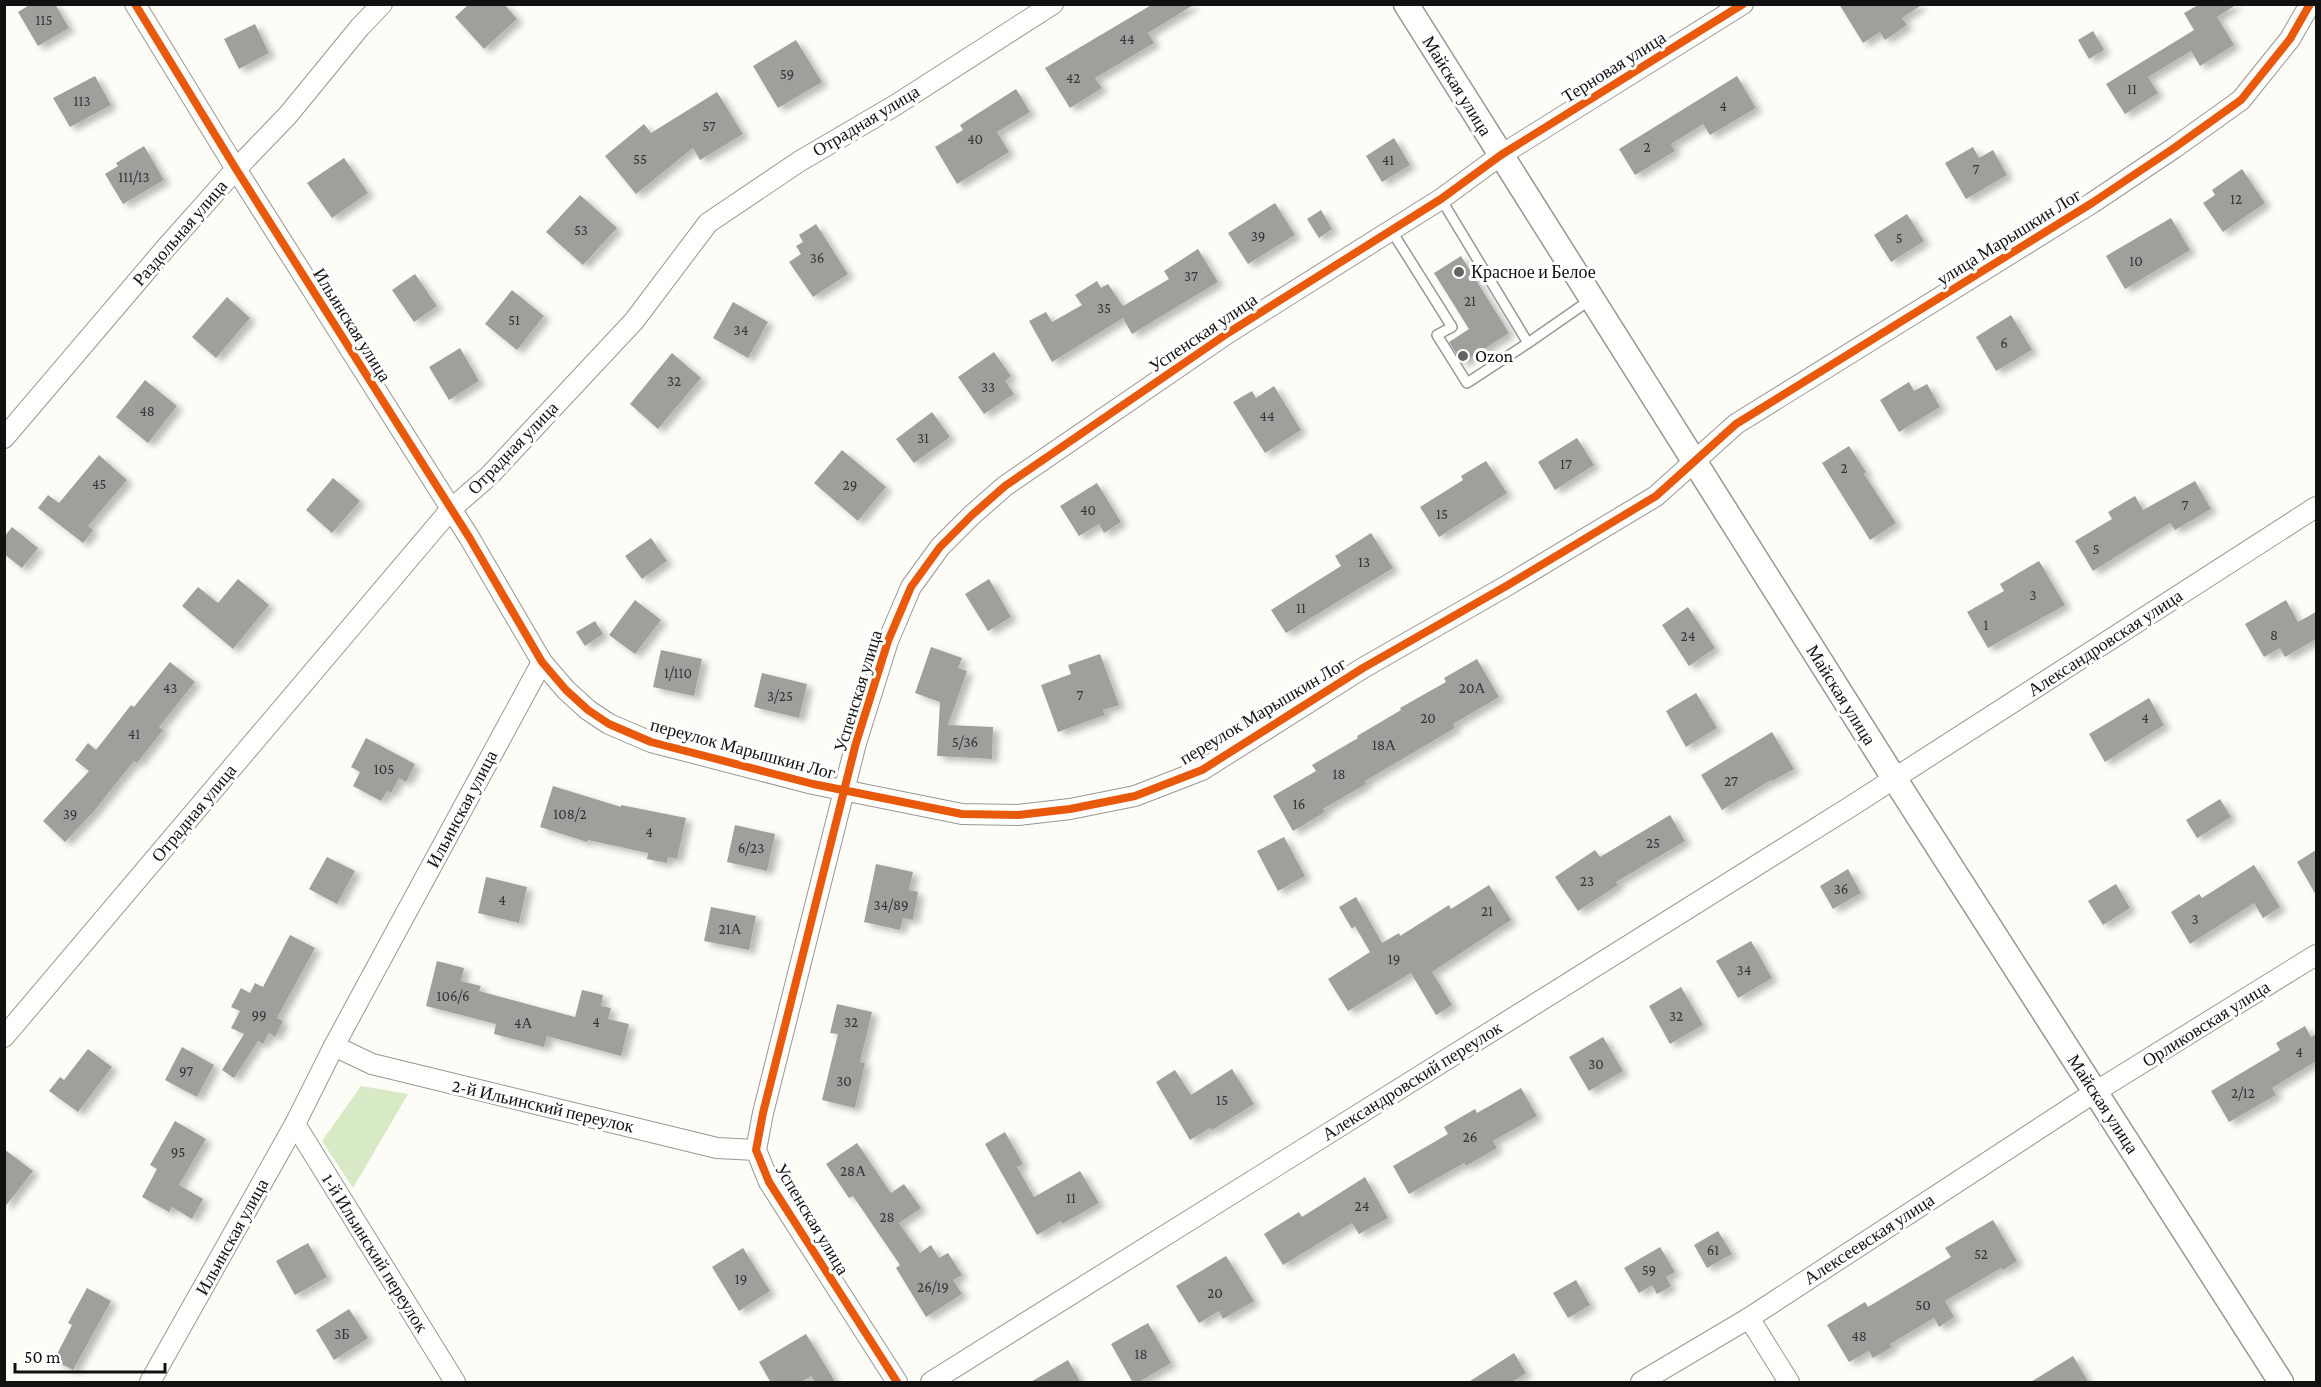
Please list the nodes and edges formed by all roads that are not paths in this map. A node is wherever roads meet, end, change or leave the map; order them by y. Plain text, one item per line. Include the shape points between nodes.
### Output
1 (135, 4) edge
2 (382, 4) edge
3 (1053, 4) edge
4 (1406, 4) edge
5 (1743, 4) edge
6 (2310, 4) edge
7 (1501, 155) junction
8 (236, 169) junction
9 (1441, 199) junction
10 (1391, 230) junction
11 (1591, 299) junction
12 (1528, 343) junction
13 (4, 438) edge
14 (1694, 463) junction
15 (2316, 507) edge
16 (451, 509) junction
17 (542, 662) junction
18 (1894, 778) junction
19 (844, 791) junction
20 (2316, 955) edge
21 (4, 1036) edge
22 (334, 1046) junction
23 (2095, 1092) junction
24 (295, 1124) junction
25 (756, 1150) junction
26 (1749, 1318) junction
27 (150, 1383) edge
28 (455, 1383) edge
29 (897, 1383) edge
30 (931, 1383) edge
31 (1641, 1383) edge
32 (1789, 1383) edge
33 (2281, 1383) edge

1 - 8 street, Ильинская улица
2 - 8 street, Раздольная улица via 288,115
3 - 16 street, Отрадная улица via 894,106 800,160 708,223 634,321 489,476
4 - 7 street, Майская улица
5 - 7 street, Терновая улица
6 - 14 street, улица Марышкин Лог via 2290,39 2241,100 2092,203 1736,424
7 - 9 street, Успенская улица
7 - 11 street, Майская улица
8 - 13 street, Раздольная улица
8 - 16 street, Ильинская улица
9 - 10 street, Успенская улица
9 - 12 lane
10 - 12 lane via 1452,327 1437,335 1467,383
10 - 19 street, Успенская улица via 1228,333 1005,486 940,547 911,587 888,641
11 - 12 lane
11 - 14 street, Майская улица
14 - 18 street, Майская улица
14 - 19 street, переулок Марышкин Лог via 1656,496 1363,668 1202,770 1144,792 1070,809 1018,815 962,814
15 - 18 street, Александровская улица
16 - 17 street, Ильинская улица
16 - 21 street, Отрадная улица
17 - 19 street, переулок Марышкин Лог via 588,711 651,742
17 - 22 street, Ильинская улица
18 - 23 street, Майская улица
18 - 30 street, Александровский переулок
19 - 25 street, Успенская улица
20 - 23 street, Орликовская улица
22 - 24 street, Ильинская улица
22 - 25 street, 2-й Ильинский переулок via 372,1064 475,1090 717,1148
23 - 26 street, Алексеевская улица
23 - 33 street, Майская улица
24 - 27 street, Ильинская улица
24 - 28 street, 1-й Ильинский переулок
25 - 29 street, Успенская улица via 769,1182
26 - 31 street, Алексеевская улица
26 - 32 street

